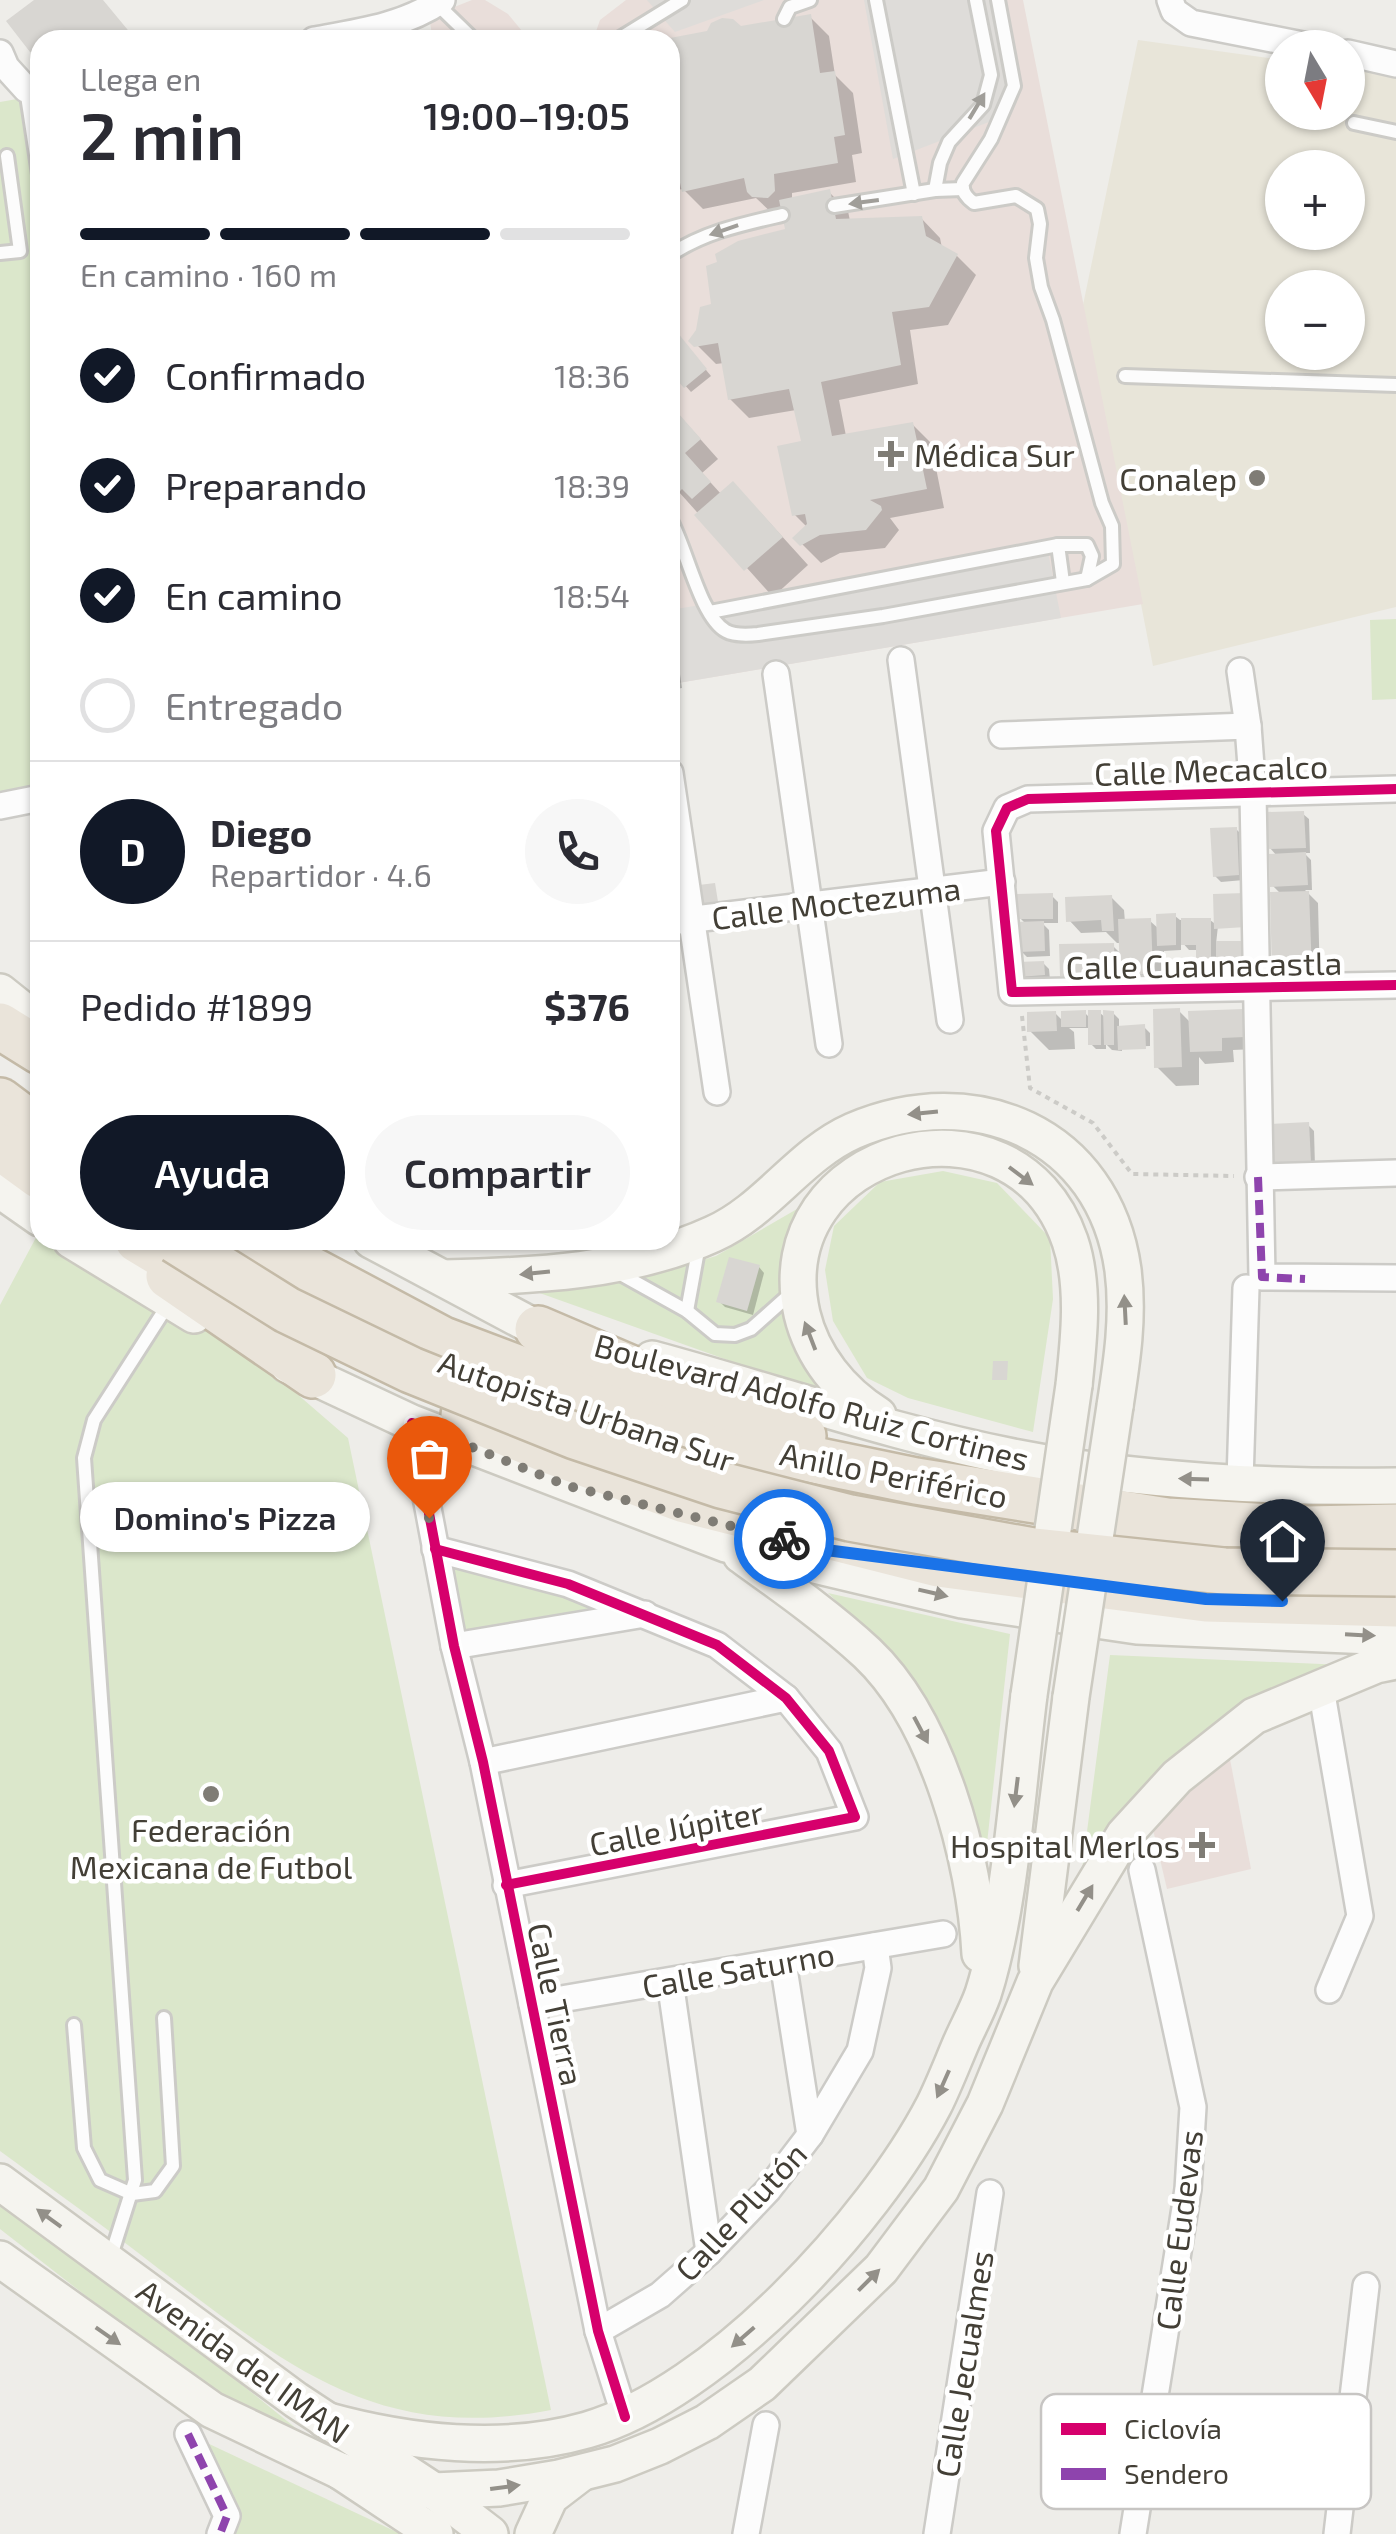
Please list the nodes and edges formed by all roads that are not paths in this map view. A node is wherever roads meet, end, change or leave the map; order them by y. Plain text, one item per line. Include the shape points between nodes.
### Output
1 (682, 0) edge
2 (810, 0) edge
3 (876, 0) edge
4 (976, 0) edge
5 (998, 0) edge
6 (1170, 0) edge
7 (438, 1) edge
8 (784, 19) dead end
9 (412, 29) edge
10 (370, 30) edge
11 (465, 30) edge
12 (633, 30) edge
13 (1265, 38) edge
14 (0, 54) edge
15 (1365, 57) edge
16 (1396, 64) edge
17 (30, 86) edge
18 (30, 88) edge
19 (0, 93) edge
20 (1365, 125) edge
21 (1396, 132) edge
22 (30, 151) edge
23 (4, 156) edge
24 (963, 189) junction
25 (935, 190) junction
26 (914, 194) junction
27 (834, 206) dead end
28 (782, 216) dead end
29 (680, 249) edge
30 (0, 254) edge
31 (1125, 376) dead end
32 (1396, 385) edge
33 (680, 542) edge
34 (1058, 545) junction
35 (1087, 579) junction
36 (1063, 582) junction
37 (710, 612) junction
38 (900, 660) dead end
39 (1240, 671) dead end
40 (776, 674) dead end
41 (1248, 726) junction
42 (1002, 736) dead end
43 (1396, 789) edge
44 (1253, 793) junction
45 (30, 800) edge
46 (0, 806) edge
47 (1002, 882) junction
48 (930, 892) junction
49 (809, 906) junction
50 (680, 921) edge
51 (1396, 985) edge
52 (1259, 990) junction
53 (0, 992) edge
54 (30, 1016) edge
55 (950, 1020) dead end
56 (0, 1026) edge
57 (30, 1044) edge
58 (828, 1044) dead end
59 (0, 1086) edge
60 (717, 1092) dead end
61 (0, 1101) edge
62 (30, 1106) edge
63 (30, 1124) edge
64 (0, 1125) edge
65 (0, 1146) edge
66 (30, 1146) edge
67 (30, 1167) edge
68 (1396, 1173) edge
69 (1258, 1177) junction
70 (0, 1190) edge
71 (30, 1211) edge
72 (700, 1238) junction
73 (680, 1245) edge
74 (87, 1250) edge
75 (137, 1250) edge
76 (155, 1250) edge
77 (191, 1250) edge
78 (236, 1250) edge
79 (273, 1250) edge
80 (389, 1250) edge
81 (666, 1250) edge
82 (607, 1266) junction
83 (442, 1278) junction
84 (1396, 1278) edge
85 (799, 1286) junction
86 (1246, 1288) dead end
87 (170, 1301) junction
88 (687, 1311) junction
89 (538, 1329) junction
90 (313, 1375) junction
91 (412, 1423) junction
92 (934, 1438) junction
93 (1240, 1481) junction
94 (916, 1482) junction
95 (568, 1486) junction
96 (1396, 1486) edge
97 (1396, 1527) edge
98 (726, 1544) junction
99 (434, 1549) junction
100 (1396, 1549) edge
101 (938, 1564) junction
102 (1396, 1573) edge
103 (1396, 1604) edge
104 (646, 1614) junction
105 (1396, 1638) edge
106 (454, 1646) junction
107 (1396, 1661) edge
108 (1321, 1688) junction
109 (786, 1698) junction
110 (483, 1762) junction
111 (1142, 1870) dead end
112 (506, 1885) junction
113 (943, 1934) dead end
114 (875, 1946) junction
115 (782, 1962) junction
116 (670, 1981) junction
117 (1035, 1982) junction
118 (1329, 1990) dead end
119 (982, 1995) junction
120 (532, 2004) junction
121 (164, 2018) dead end
122 (74, 2025) dead end
123 (810, 2135) junction
124 (0, 2182) edge
125 (990, 2193) dead end
126 (132, 2194) junction
127 (709, 2252) junction
128 (0, 2259) edge
129 (109, 2262) junction
130 (1366, 2286) dead end
131 (788, 2296) junction
132 (821, 2328) junction
133 (598, 2331) junction
134 (1155, 2394) edge
135 (1353, 2394) edge
136 (624, 2416) junction
137 (325, 2420) junction
138 (766, 2424) dead end
139 (188, 2434) dead end
140 (340, 2472) junction
141 (582, 2473) junction
142 (434, 2490) junction
143 (1136, 2509) edge
144 (1340, 2509) edge
145 (220, 2534) edge
146 (435, 2534) edge
147 (490, 2534) edge
148 (533, 2534) edge
149 (746, 2534) edge
150 (936, 2534) edge
151 (1132, 2534) edge
152 (1337, 2534) edge

1 - 12 lane
2 - 8 lane via 790,7
3 - 26 lane
25 -> 4 lane via 949,142 982,105 991,75
5 - 24 lane via 1014,86
6 - 13 street via 1191,24
7 - 9 street
7 - 11 lane
9 - 10 street
14 - 17 street via 6,68
15 - 16 street
18 - 19 street
20 - 21 lane
22 - 23 lane
23 - 30 lane via 20,251
24 - 25 lane
24 - 35 lane via 974,203 1016,196 1039,215 1040,287 1112,526 1112,564
25 - 26 lane
26 -> 27 lane
28 -> 29 lane via 740,224
31 - 32 lane
33 - 37 lane
34 - 35 lane via 1088,545
34 - 36 lane
34 - 37 lane
35 - 36 lane
36 - 37 lane via 758,634 729,632
38 - 48 street
39 - 41 street
40 - 49 street
41 - 42 street
41 - 44 street
43 - 44 street, Calle Mecacalco
44 - 47 street, Calle Mecacalco via 1028,800 1006,808 996,832
44 - 52 street
45 - 46 street
47 - 48 street, Calle Moctezuma
47 - 52 street, Calle Cuaunacastla via 1016,992
48 - 49 street, Calle Moctezuma
48 - 55 street
49 - 50 street, Calle Moctezuma
49 - 58 street
50 - 60 street
51 - 52 street, Calle Cuaunacastla
52 - 69 street
53 - 54 main road
56 - 57 highway
59 - 62 highway
61 - 63 highway
64 - 66 highway
65 - 67 highway
68 - 69 street
69 - 84 street via 1262,1278
70 - 71 main road
72 - 73 main road
72 - 88 lane
117 -> 72 main road, bridge via 1126,1332 1123,1270 1100,1196 1071,1159 997,1116 956,1110 904,1115 817,1152 754,1210
74 - 87 main road
75 - 90 highway
76 - 101 highway via 416,1394 545,1449 685,1500
77 - 102 highway, Autopista Urbana Sur, bridge via 287,1310 424,1376 721,1485 850,1518 1033,1552 1224,1571
78 - 100 highway, Autopista Urbana Sur, bridge via 427,1354 644,1436 764,1470 950,1512 1153,1542
79 - 94 highway, Anillo Periférico via 443,1340 629,1411 732,1443
80 - 83 main road, Boulevard Adolfo Ruiz Cortines
81 - 82 main road
82 -> 83 main road
82 - 88 lane
83 - 89 main road, Boulevard Adolfo Ruiz Cortines
85 - 88 lane via 735,1336 715,1334
92 -> 85 main road via 873,1412 840,1384 814,1349
85 -> 119 main road, bridge via 814,1223 838,1188 915,1148 937,1146 1000,1161 1035,1186 1070,1240 1078,1292 1074,1384 1002,1907
86 - 93 street
87 - 90 main road via 244,1346
87 - 126 lane via 94,1420 84,1458
89 - 92 main road, Boulevard Adolfo Ruiz Cortines
89 - 94 highway
90 - 91 main road
91 - 95 main road
91 - 99 street, Calle Tierra
93 -> 92 main road, Boulevard Adolfo Ruiz Cortines via 1156,1478
93 - 96 main road, Boulevard Adolfo Ruiz Cortines
94 - 97 highway, Anillo Periférico via 1167,1521
95 - 98 main road
95 - 101 highway via 826,1550
98 -> 105 main road via 962,1600 1136,1626
98 -> 119 main road via 870,1656 924,1729 963,1840 978,1919
99 - 104 street via 568,1584
99 - 106 street, Calle Tierra
101 - 103 highway via 1206,1599
104 - 106 street
104 - 109 street via 717,1645
106 - 110 street, Calle Tierra
107 - 108 main road
117 -> 108 main road via 1124,1835 1177,1777 1254,1716
108 - 118 street via 1360,1916
109 - 110 street
109 - 112 street, Calle Júpiter via 829,1751 855,1818
110 - 112 street, Calle Tierra
111 - 134 street, Calle Eudevas via 1193,2107 1188,2189
112 - 120 street, Calle Tierra
113 - 114 street, Calle Saturno
114 - 115 street, Calle Saturno
114 - 123 street, Calle Plutón via 878,1968 860,2050
115 - 116 street, Calle Saturno
115 - 123 street
116 - 120 street, Calle Saturno
116 - 127 street
132 -> 117 main road via 881,2268 941,2190
119 -> 131 main road via 934,2106 877,2194
120 - 133 street, Calle Tierra
121 - 126 lane via 173,2166 155,2191
122 - 126 lane via 84,2148 100,2180
123 - 127 street, Calle Plutón
129 -> 124 main road, Avenida del IMAN
125 - 150 street, Calle Jecualmes
126 - 129 lane
127 - 133 street, Calle Plutón via 660,2296
128 -> 140 main road, Avenida del IMAN via 212,2410
129 - 137 main road, Avenida del IMAN
130 - 135 street
131 - 132 main road
131 -> 136 main road via 690,2379
132 - 141 main road via 762,2384 707,2422 640,2455
133 - 136 street, Calle Tierra
136 - 137 main road via 572,2434 484,2442 395,2436
137 - 142 main road, Avenida del IMAN
138 - 149 street
139 - 145 street via 226,2516
140 - 142 main road
140 - 146 main road, Avenida del IMAN
142 -> 141 main road via 499,2488
141 - 148 main road via 550,2497
142 - 147 main road, Avenida del IMAN
143 - 151 street, Calle Eudevas
144 - 152 street

